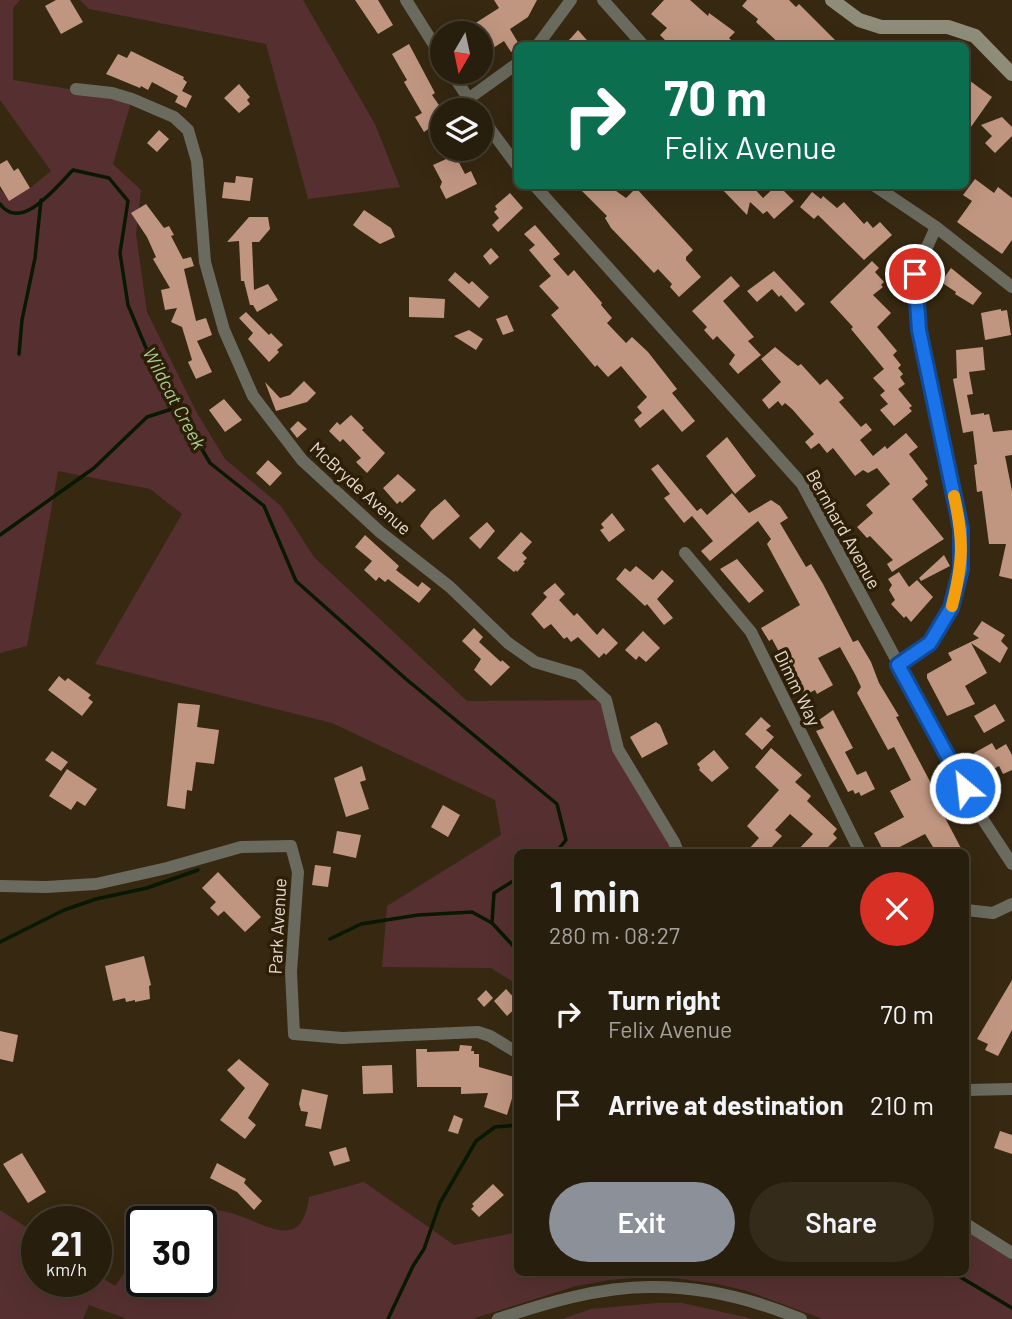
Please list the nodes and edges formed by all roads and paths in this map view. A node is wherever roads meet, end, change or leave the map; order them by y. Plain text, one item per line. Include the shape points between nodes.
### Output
1 (406, 0) edge
2 (571, 0) edge
3 (603, 0) edge
4 (832, 0) edge
5 (430, 38) edge
6 (540, 42) edge
7 (641, 42) edge
8 (514, 66) edge
9 (1012, 74) edge
10 (76, 89) dead end
11 (469, 98) edge
12 (493, 133) edge
13 (514, 162) edge
14 (538, 189) edge
15 (879, 189) edge
16 (936, 228) junction
17 (1012, 287) edge
18 (685, 553) dead end
19 (898, 665) junction
20 (676, 849) edge
21 (859, 849) edge
22 (1012, 864) edge
23 (0, 886) edge
24 (1012, 904) edge
25 (969, 910) edge
26 (514, 1051) edge
27 (1012, 1089) edge
28 (969, 1090) edge
29 (969, 1226) edge
30 (1012, 1253) edge
31 (498, 1319) edge
32 (801, 1319) edge

1 - 5 street
2 - 6 street
3 - 7 street
4 - 9 main road via 859,20 881,27 948,27 975,36
8 - 11 street
10 - 20 street, McBryde Avenue via 132,99 174,117 188,130 197,161 205,262 224,330 253,396 302,460 508,643 535,662 579,675 606,700 618,749
12 - 13 street
14 - 19 street, Bernhard Avenue via 802,484
15 - 16 street
16 - 17 street
16 - 19 street via 915,274 919,330 961,529 961,569 951,608 930,643
18 - 21 street, Dimm Way via 751,632
19 - 22 street, Bernhard Avenue via 978,812
23 - 26 street, Park Avenue via 96,884 241,847 291,846 298,872 291,972 293,1034 342,1038 478,1032
24 - 25 street via 993,913
27 - 28 street
29 - 30 street
31 - 32 street via 577,1297 650,1287 734,1297

